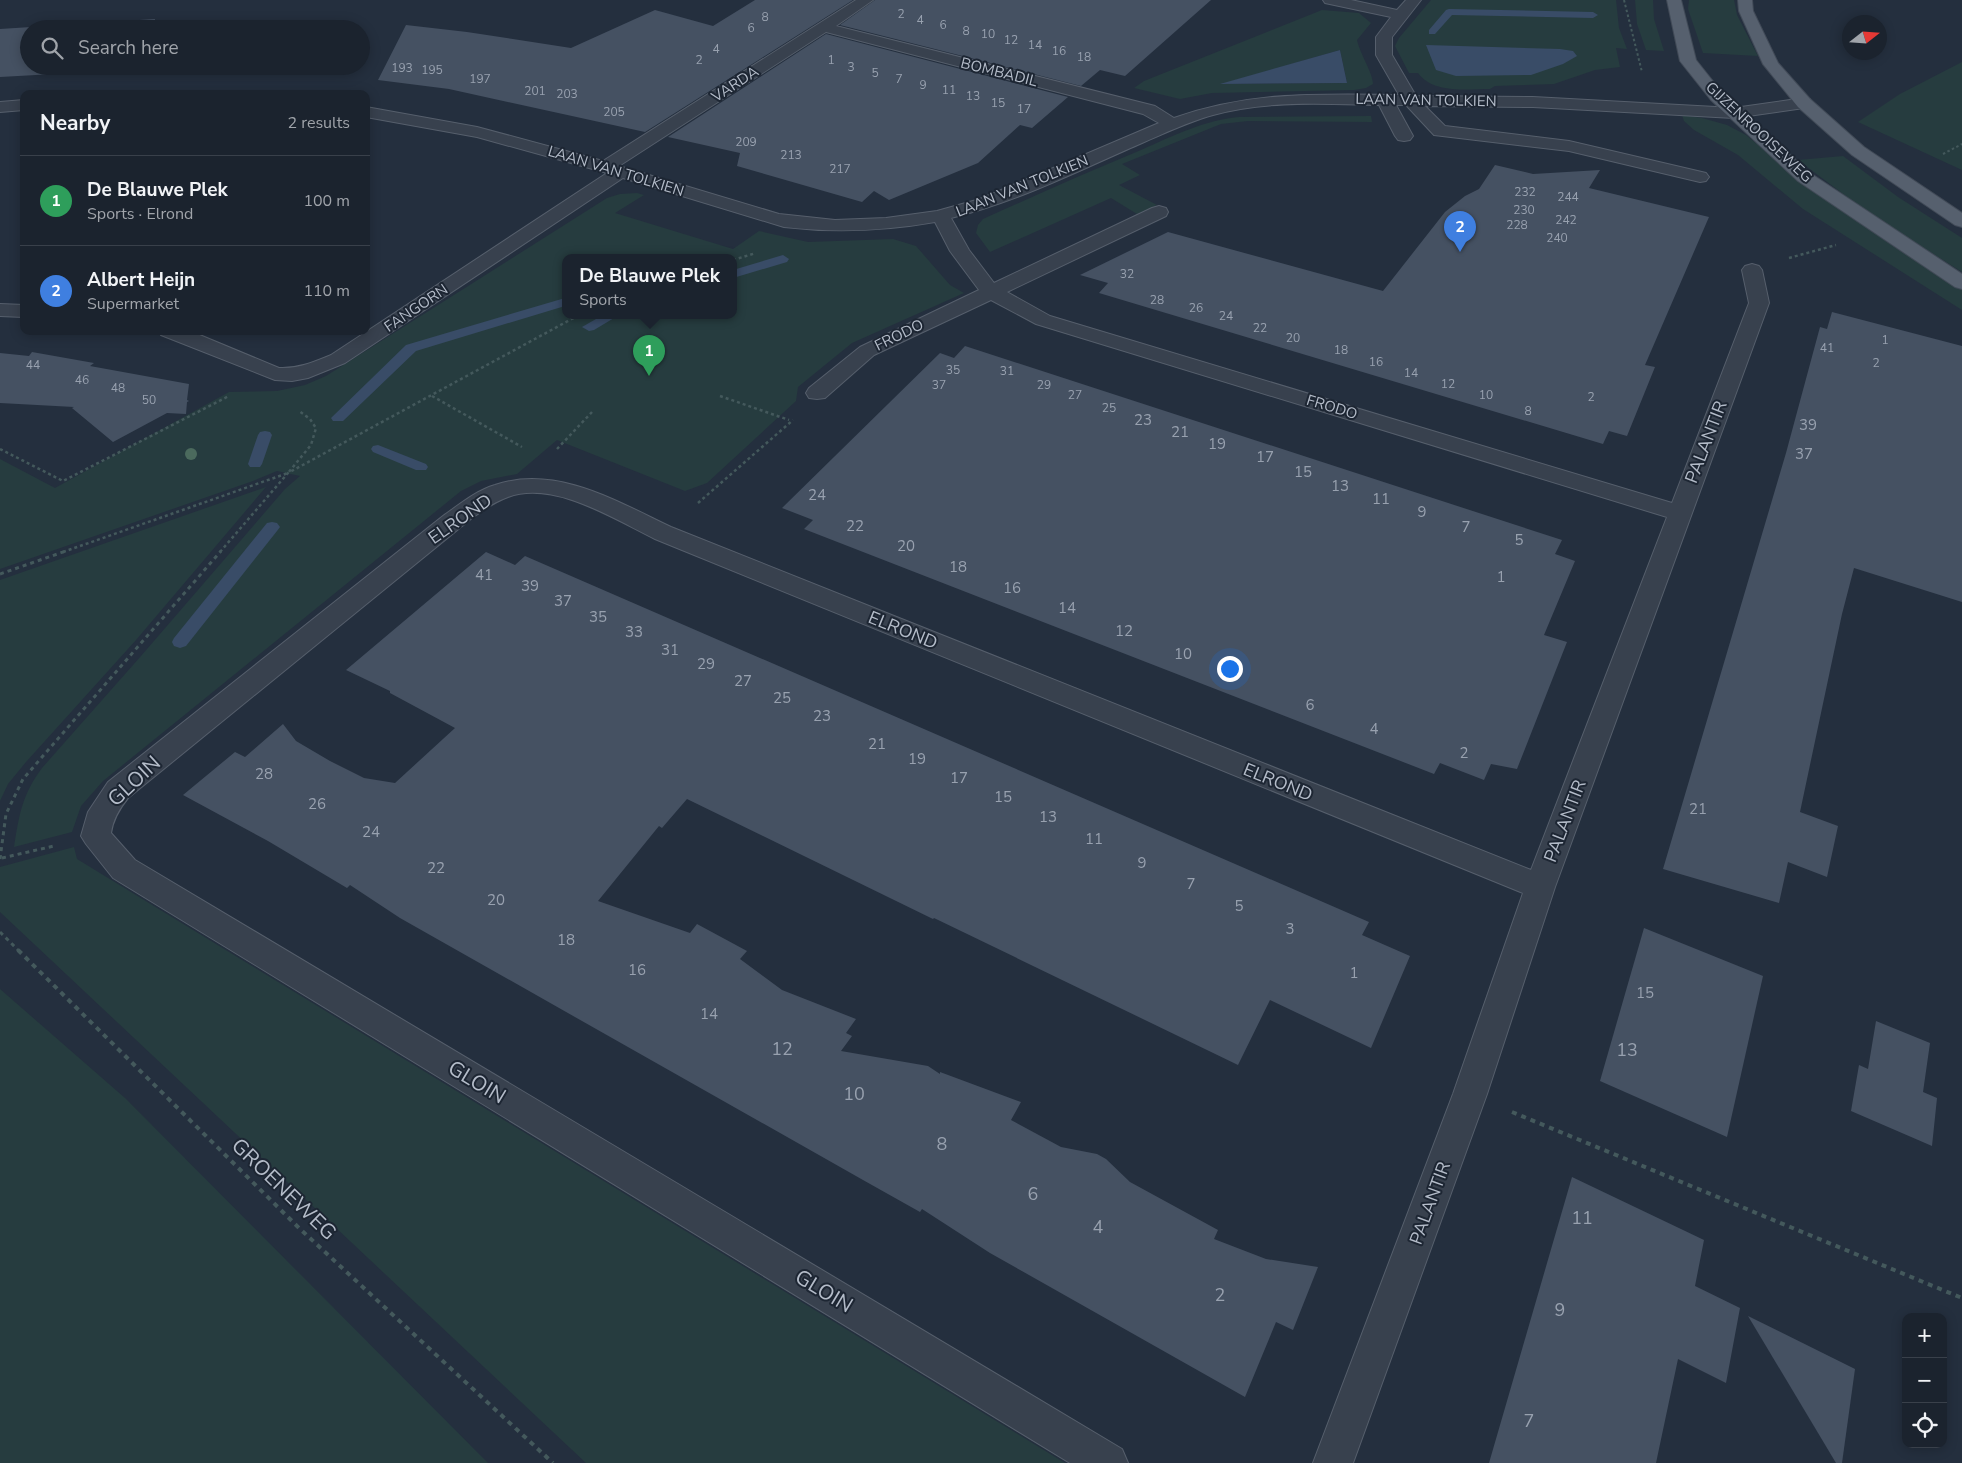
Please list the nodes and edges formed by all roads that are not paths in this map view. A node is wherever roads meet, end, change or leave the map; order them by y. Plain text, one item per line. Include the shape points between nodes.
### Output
1 (866, 0) edge
2 (1330, 0) edge
3 (1414, 0) edge
4 (1674, 0) edge
5 (1745, 0) edge
6 (1400, 15) junction
7 (823, 28) junction
8 (1717, 97) junction
9 (1385, 100) junction
10 (1410, 100) junction
11 (1533, 102) junction
12 (1804, 103) junction
13 (20, 105) edge
14 (0, 107) edge
15 (370, 112) edge
16 (1734, 113) junction
17 (1172, 124) junction
18 (1404, 136) dead end
19 (613, 169) junction
20 (1700, 177) dead end
21 (1160, 212) dead end
22 (941, 217) junction
23 (1962, 221) edge
24 (1752, 270) road end
25 (1962, 283) edge
26 (990, 291) junction
27 (0, 310) edge
28 (20, 310) edge
29 (181, 335) edge
30 (817, 393) road end
31 (1679, 513) junction
32 (297, 645) joint
33 (1540, 888) junction
34 (1108, 1463) edge
35 (1333, 1463) edge

1 - 7 street, VARDA
2 - 6 street
3 - 6 street
4 - 8 main road, GIJZENROOISEWEG via 1688,61
5 - 12 main road via 1746,12 1771,64
6 - 10 street via 1384,37 1384,55
7 - 17 street, BOMBADIL via 1149,110
7 - 19 street, VARDA
8 - 11 street, LAAN VAN TOLKIEN via 1655,95
8 - 12 street, LAAN VAN TOLKIEN
8 - 16 main road, GIJZENROOISEWEG
9 - 10 street, LAAN VAN TOLKIEN
9 - 17 street, LAAN VAN TOLKIEN via 1295,99 1250,103 1209,111
9 - 18 street
10 - 11 street, LAAN VAN TOLKIEN
10 - 20 street via 1440,131 1569,146
11 - 16 street, LAAN VAN TOLKIEN
12 - 16 street, LAAN VAN TOLKIEN
12 - 23 main road via 1858,151
13 - 14 street
15 - 19 street, LAAN VAN TOLKIEN via 474,131
16 - 25 main road, GIJZENROOISEWEG via 1804,177
17 - 22 street, LAAN VAN TOLKIEN via 986,203
19 - 22 street, LAAN VAN TOLKIEN via 782,221 859,225
19 - 29 street, FANGORN via 338,360 312,372 287,376 262,370
21 - 26 street, FRODO
22 - 26 street, FRODO via 960,251
24 - 31 street, PALANTIR via 1759,303
26 - 30 street, FRODO via 867,350
26 - 31 street, FRODO via 1043,320
27 - 28 street
31 - 33 street, PALANTIR
32 - 33 street, ELROND via 470,508 505,490 532,485 553,487
32 - 34 street, GLOIN via 118,790 106,805 97,824 96,836 124,869
33 - 35 street, PALANTIR via 1470,1094

